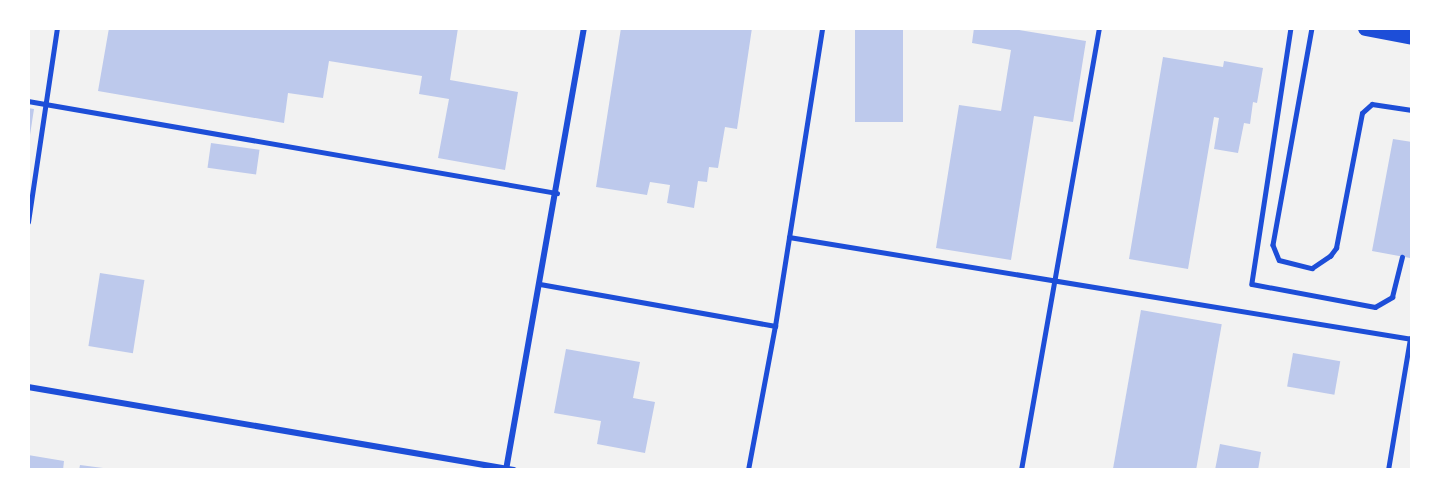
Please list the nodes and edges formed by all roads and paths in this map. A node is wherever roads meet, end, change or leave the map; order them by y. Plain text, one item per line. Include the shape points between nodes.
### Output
1 (57, 28) edge
2 (584, 28) edge
3 (822, 28) edge
4 (1099, 28) edge
5 (1291, 28) edge
6 (1312, 28) edge
7 (1365, 28) edge
8 (1412, 37) edge
9 (28, 101) edge
10 (46, 104) junction
11 (1412, 110) edge
12 (557, 193) junction
13 (28, 222) edge
14 (789, 237) junction
15 (1402, 257) dead end
16 (1054, 281) junction
17 (540, 284) junction
18 (775, 326) junction
19 (1411, 339) edge
20 (28, 387) edge
21 (506, 469) edge
22 (514, 470) edge
23 (748, 470) edge
24 (1021, 470) edge
25 (1388, 470) edge

1 - 10 lane
2 - 12 street
3 - 14 lane
4 - 16 lane
5 - 15 lane via 1251,284 1375,307 1392,297
6 - 11 lane via 1273,245 1279,260 1312,267 1330,256 1336,248 1362,113 1372,104
7 - 8 main road
9 - 10 lane
10 - 12 lane
10 - 13 lane
12 - 17 street
14 - 16 lane
14 - 18 lane
16 - 19 lane
16 - 24 lane
17 - 18 lane
17 - 21 street
18 - 23 lane
19 - 25 lane
20 - 21 street
21 - 22 street

